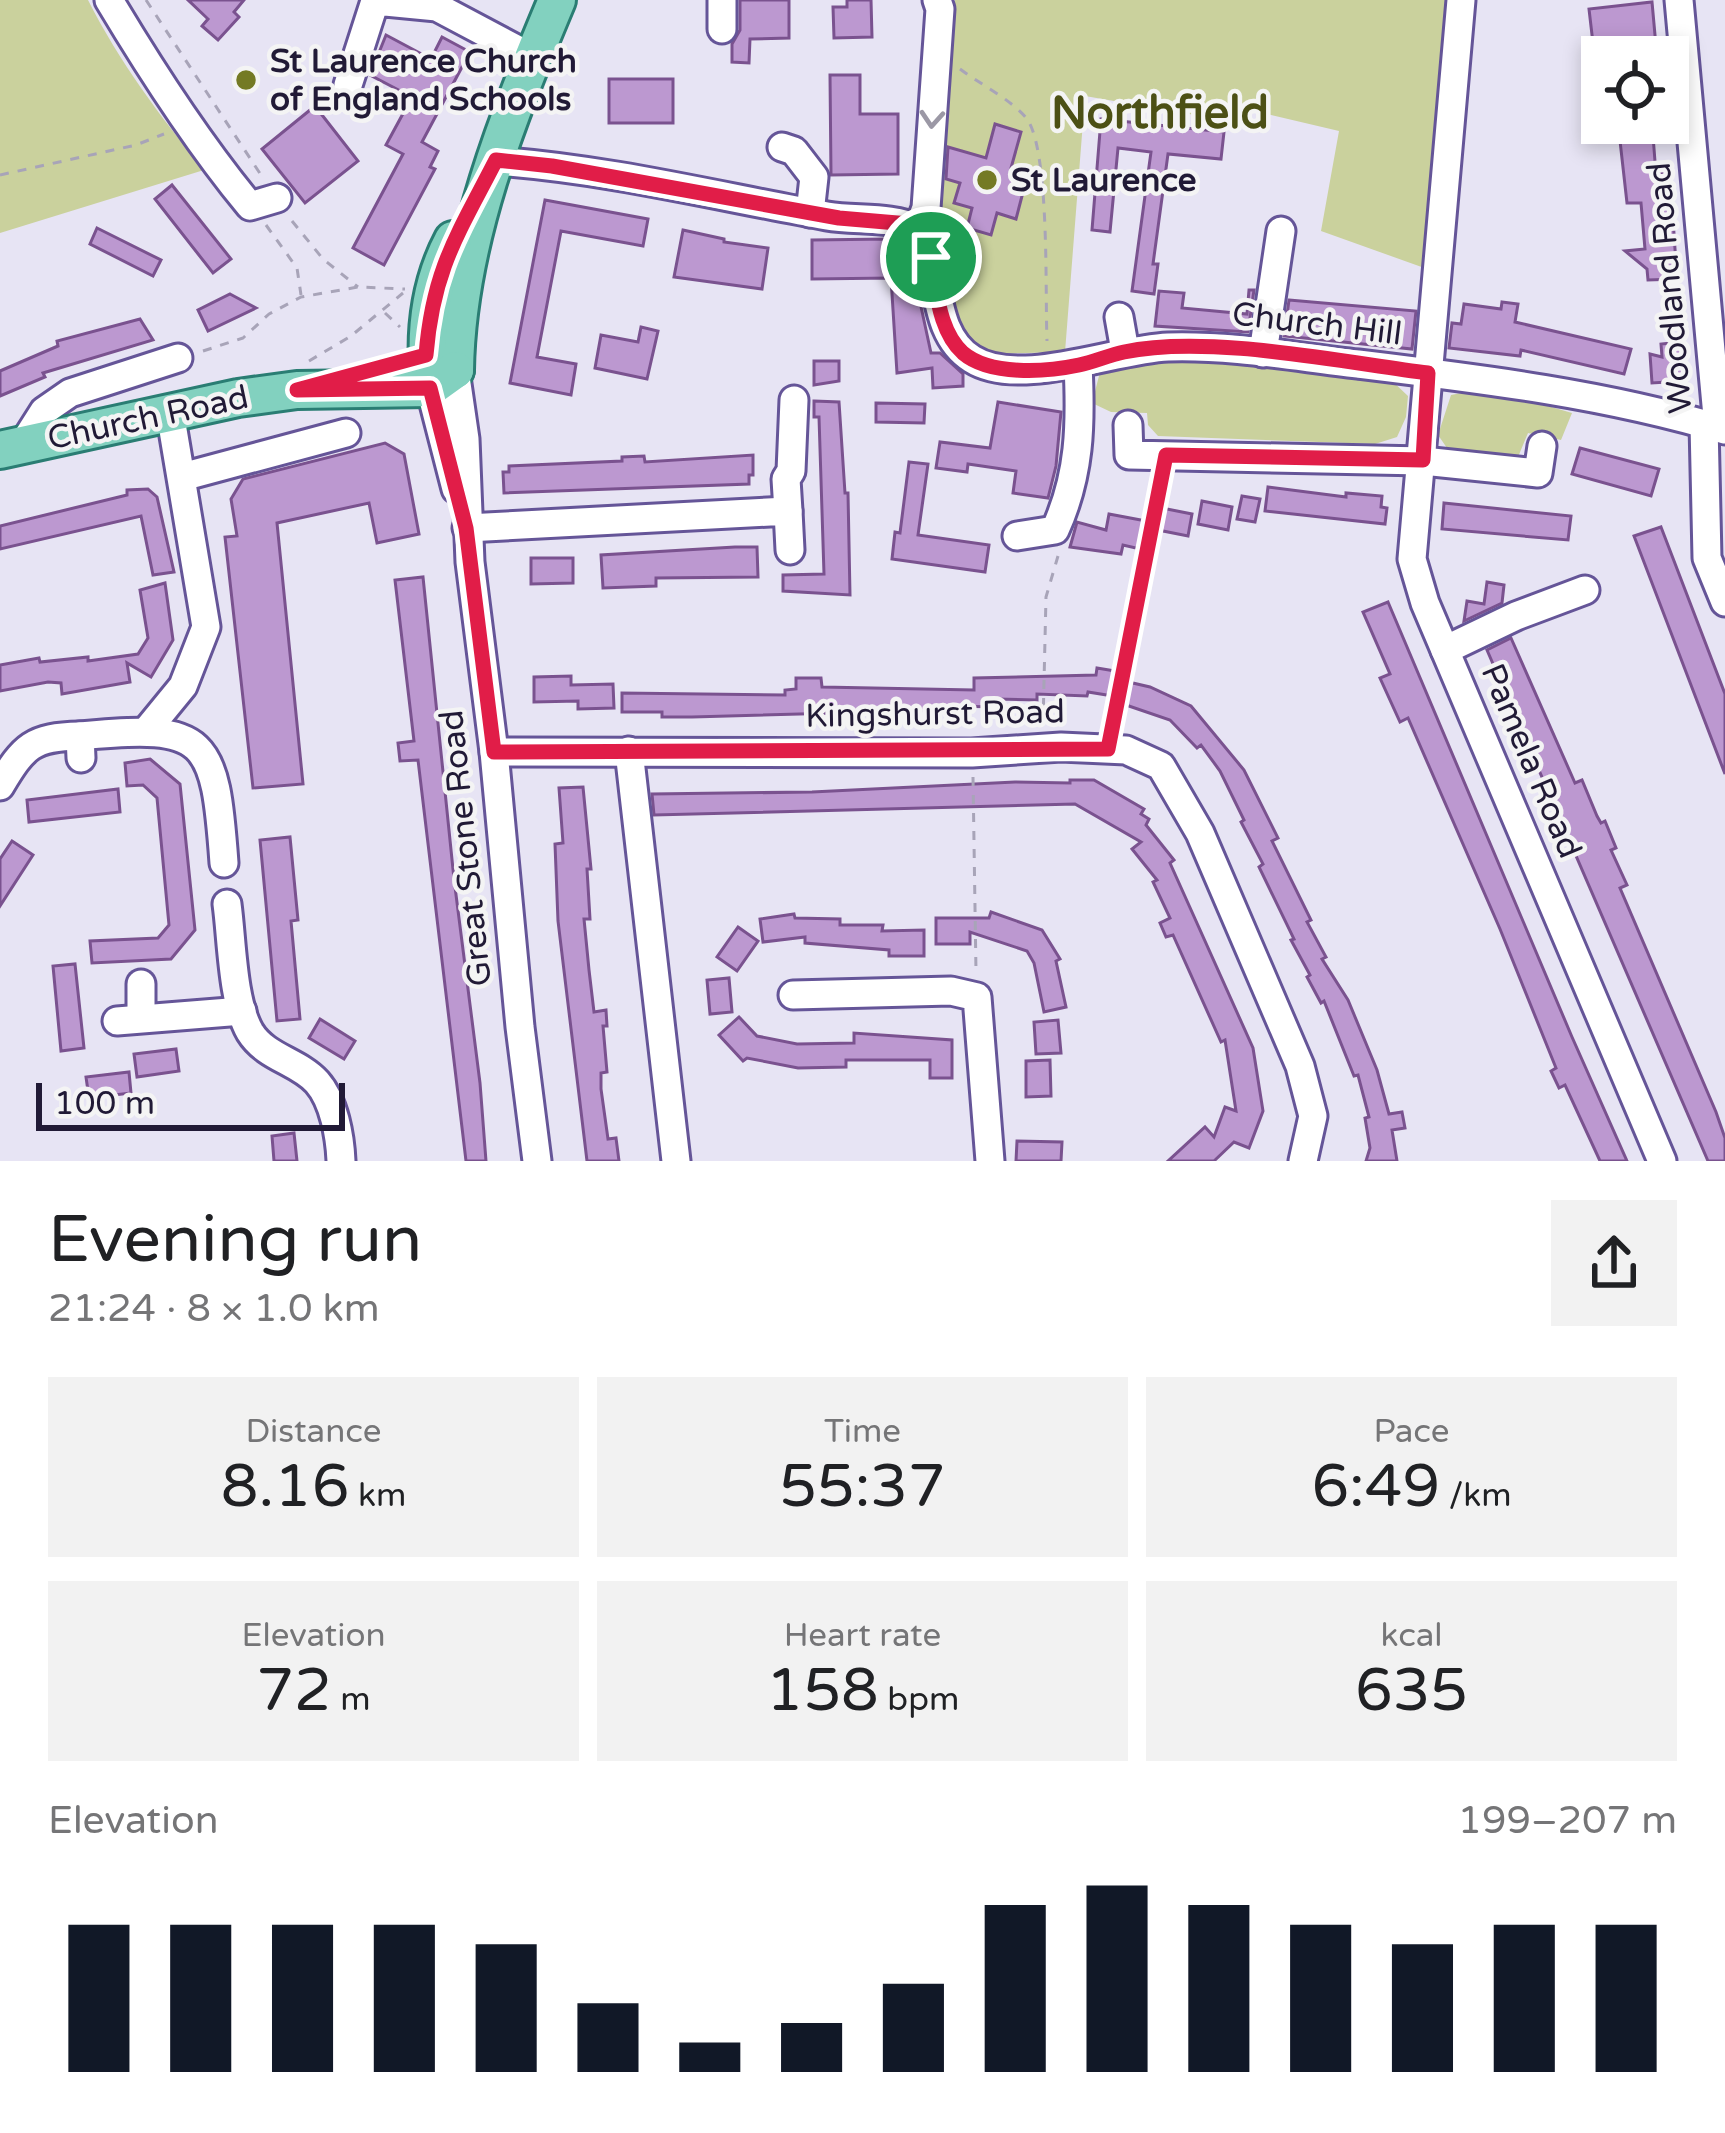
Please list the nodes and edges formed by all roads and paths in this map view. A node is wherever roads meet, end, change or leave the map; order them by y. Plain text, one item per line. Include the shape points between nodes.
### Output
1 (109, 0) edge
2 (146, 0) edge
3 (557, 0) edge
4 (1461, 0) edge
5 (1679, 0) edge
6 (938, 4) edge
7 (937, 52) junction
8 (533, 58) junction
9 (347, 85) dead end
10 (188, 124) junction
11 (782, 147) dead end
12 (496, 160) junction
13 (0, 175) edge
14 (264, 202) junction
15 (810, 213) junction
16 (918, 229) junction
17 (1281, 231) dead end
18 (358, 287) junction
19 (301, 297) junction
20 (384, 312) junction
21 (1118, 317) dead end
22 (1125, 351) junction
23 (1048, 352) dead end
24 (1263, 353) junction
25 (178, 358) joint
26 (429, 361) junction
27 (1078, 365) junction
28 (1428, 373) junction
29 (297, 390) junction
30 (794, 400) dead end
31 (170, 412) junction
32 (1128, 424) dead end
33 (1715, 427) edge
34 (346, 433) dead end
35 (1542, 446) dead end
36 (11, 447) edge
37 (1166, 455) junction
38 (1423, 460) junction
39 (182, 477) junction
40 (788, 511) junction
41 (466, 528) junction
42 (1055, 530) junction
43 (1017, 536) dead end
44 (790, 550) dead end
45 (1585, 590) dead end
46 (1725, 602) edge
47 (1445, 650) junction
48 (147, 730) junction
49 (1042, 748) junction
50 (1108, 749) junction
51 (494, 752) junction
52 (629, 752) junction
53 (972, 753) junction
54 (0, 786) edge
55 (224, 863) dead end
56 (227, 904) dead end
57 (141, 984) dead end
58 (793, 995) dead end
59 (976, 997) junction
60 (242, 1011) junction
61 (341, 1161) edge
62 (537, 1161) edge
63 (676, 1161) edge
64 (990, 1161) edge
65 (1303, 1161) edge
66 (1662, 1161) edge

1 - 10 street
2 - 14 path
3 - 8 main road
4 - 28 street, Pamela Road
5 - 33 street, Woodland Road
6 - 7 street
7 -> 16 street
7 - 23 path via 1026,117 1034,133
8 - 9 street via 437,7 375,2
8 - 12 main road
10 - 13 path via 136,145
10 - 14 street
11 - 15 street via 814,177
12 - 15 street
12 - 26 main road via 446,254 429,318
14 - 18 path
14 - 19 path via 297,268
15 - 16 street
16 - 27 street, Church Hill via 946,331 961,351 994,368
17 - 24 street
18 - 19 path
18 - 20 path via 408,289
19 - 25 path via 243,338
20 - 26 path
20 - 29 path via 310,358
21 - 22 street
22 - 24 street, Church Hill
22 - 27 street, Church Hill
24 - 28 street, Church Hill
25 - 36 street via 70,393
26 - 29 main road, Church Road
26 - 41 street, Great Stone Road
27 - 42 street via 1077,470
28 - 33 street, Church Hill via 1544,388
28 - 38 street, Pamela Road
29 - 31 main road, Church Road
30 - 40 street
31 - 36 main road, Church Road
31 - 39 street
32 - 37 street via 1129,454
33 - 46 street, Woodland Road via 1707,558
34 - 39 street
35 - 38 street via 1538,473
37 - 38 street
37 - 50 path
38 - 47 street, Pamela Road via 1412,559
39 - 48 street via 206,627 183,686
40 - 41 street
40 - 44 street
41 - 51 street, Great Stone Road
42 - 43 street
42 - 49 path via 1068,533 1046,597
45 - 47 street
47 - 66 street, Pamela Road
48 - 54 street via 81,747 49,737 22,751
48 - 55 street via 200,749 218,789
49 - 50 street, Kingshurst Road
49 - 53 street, Kingshurst Road
50 - 65 street, Kingshurst Road via 1161,766 1200,833 1300,1066 1313,1116
51 - 52 street, Kingshurst Road
51 - 62 street, Great Stone Road
52 - 53 street, Kingshurst Road
52 - 63 street
53 - 59 path
56 - 60 street
57 - 60 street via 129,1019
58 - 59 street
59 - 64 street
60 - 61 street via 272,1054 317,1082

